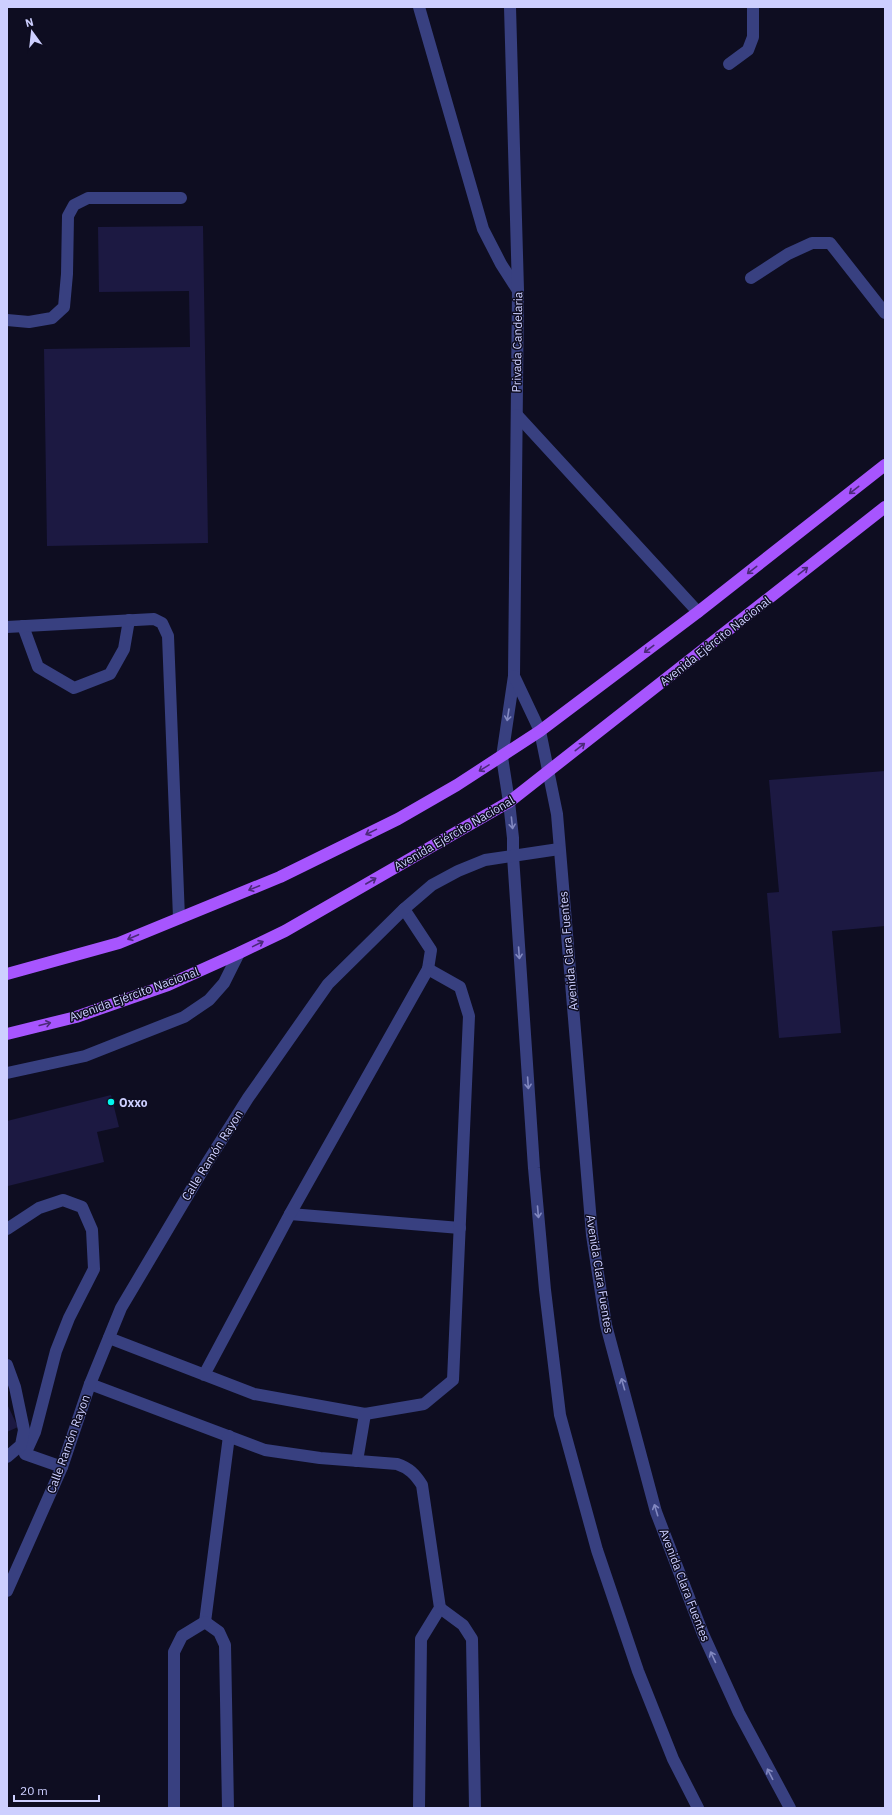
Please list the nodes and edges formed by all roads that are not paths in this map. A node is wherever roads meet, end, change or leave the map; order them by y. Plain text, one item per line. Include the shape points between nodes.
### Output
1 (419, 7) edge
2 (510, 7) edge
3 (753, 7) edge
4 (729, 64) dead end
5 (180, 198) dead end
6 (751, 278) dead end
7 (518, 290) junction
8 (885, 313) edge
9 (7, 320) edge
10 (517, 415) junction
11 (885, 466) edge
12 (885, 507) edge
13 (698, 612) junction
14 (129, 620) junction
15 (23, 626) junction
16 (7, 627) edge
17 (514, 676) junction
18 (540, 731) junction
19 (502, 757) junction
20 (549, 771) junction
21 (509, 802) junction
22 (559, 849) junction
23 (513, 856) junction
24 (404, 909) junction
25 (179, 918) junction
26 (239, 953) junction
27 (428, 969) junction
28 (7, 974) edge
29 (7, 1034) edge
30 (7, 1073) edge
31 (290, 1214) junction
32 (460, 1228) junction
33 (7, 1230) edge
34 (109, 1338) junction
35 (7, 1365) edge
36 (204, 1375) junction
37 (90, 1384) junction
38 (365, 1414) junction
39 (230, 1436) junction
40 (25, 1454) junction
41 (7, 1457) edge
42 (357, 1461) junction
43 (7, 1467) edge
44 (62, 1468) junction
45 (7, 1591) edge
46 (440, 1608) junction
47 (205, 1622) junction
48 (174, 1808) edge
49 (228, 1808) edge
50 (419, 1808) edge
51 (475, 1808) edge
52 (698, 1808) edge
53 (790, 1808) edge

1 - 7 street via 483,229
2 - 7 street, Privada Candelaria
3 - 4 street via 753,37 748,50
5 - 9 street via 88,198 74,205 68,216 64,307 52,318 30,322
6 - 8 street via 788,254 812,243 830,243
7 - 10 street, Privada Candelaria
10 - 13 street
10 - 17 street, Privada Candelaria
11 -> 13 main road
20 -> 12 main road, Avenida Ejército Nacional
13 -> 18 main road
14 - 15 street
14 - 15 street via 124,650 110,674 74,688 38,667
14 - 25 street via 159,621 168,636
15 - 16 street
17 - 18 street, Privada Candelaria
17 -> 19 street, Privada Candelaria
18 - 19 main road
18 - 20 street, Avenida Clara Fuentes
19 - 21 street
19 -> 25 main road via 398,819 280,877
20 - 21 main road, Avenida Ejército Nacional
20 - 22 street, Avenida Clara Fuentes via 557,814
21 -> 23 street
26 -> 21 main road, Avenida Ejército Nacional via 285,931
22 - 23 street, Calle Ramón Rayon
53 -> 22 street, Avenida Clara Fuentes via 739,1713 703,1634 656,1512 606,1324 592,1235
23 - 24 street, Calle Ramón Rayon via 485,860 458,871 432,885
23 -> 52 street via 536,1191 560,1415 597,1550 638,1671 673,1758
24 - 27 street via 431,950
24 - 34 street, Calle Ramón Rayon via 328,984 248,1098 206,1163 121,1308
25 -> 28 main road via 119,943
29 -> 26 main road, Avenida Ejército Nacional via 76,1017 168,985
26 - 30 street via 224,983 209,1000 184,1017 85,1056
27 - 31 street
27 - 32 street via 460,987 469,1016
31 - 32 street
31 - 36 street
32 - 38 street via 453,1380 424,1404
33 - 40 street via 39,1208 63,1200 82,1207 92,1230 94,1269 69,1318 56,1351 35,1432
34 - 36 street
34 - 37 street, Calle Ramón Rayon
35 - 41 street via 15,1387 24,1430 22,1445
36 - 38 street via 254,1394
37 - 39 street
37 - 44 street, Calle Ramón Rayon
38 - 42 street
39 - 42 street via 265,1450
39 - 47 street
40 - 43 street
40 - 44 street
42 - 46 street via 397,1464 416,1476 422,1485
44 - 45 street, Calle Ramón Rayon
46 - 50 street via 421,1639
46 - 51 street via 463,1625 472,1639
47 - 48 street via 182,1636 174,1652
47 - 49 street via 219,1632 225,1645

